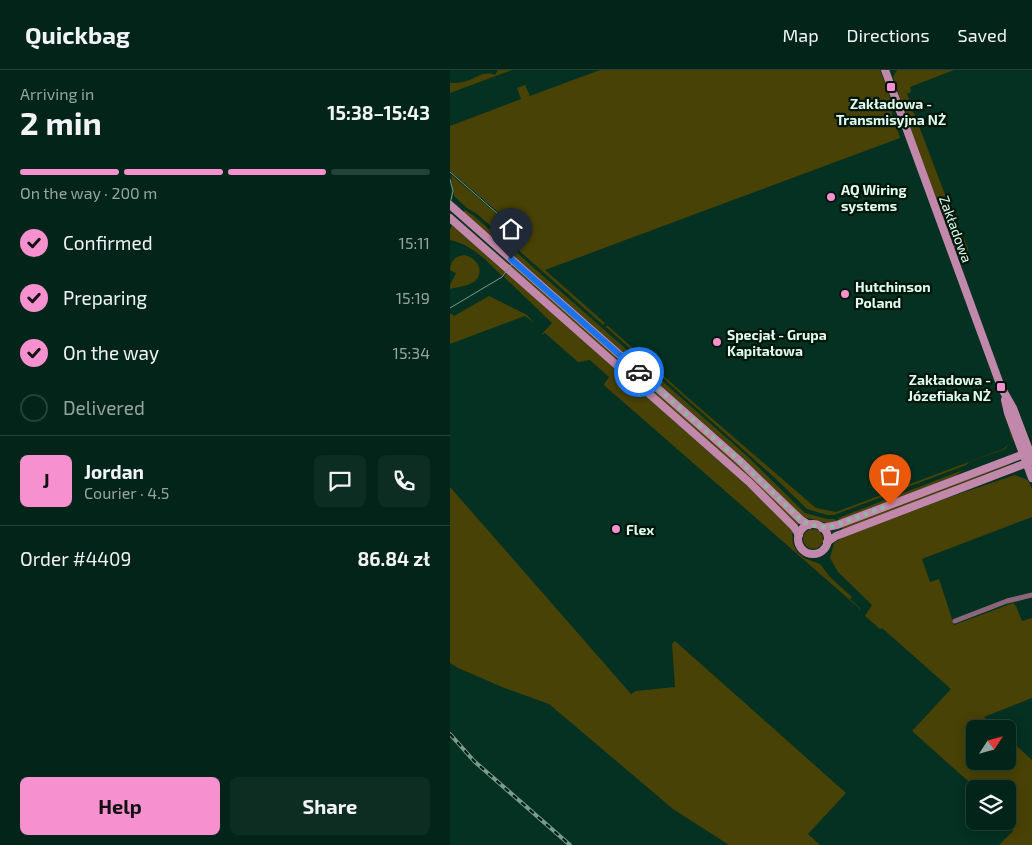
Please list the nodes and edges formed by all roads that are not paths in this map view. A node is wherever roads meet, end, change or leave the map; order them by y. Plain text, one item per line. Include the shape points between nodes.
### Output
1 (885, 70) edge
2 (450, 205) edge
3 (450, 218) edge
4 (1029, 457) edge
5 (1032, 478) edge
6 (809, 525) junction
7 (822, 528) junction
8 (799, 535) junction
9 (827, 542) junction
10 (1032, 595) edge
11 (955, 621) dead end

1 - 4 street, Zakładowa via 1005,396 1008,413
2 - 6 street
3 - 8 street via 749,482
4 - 5 street, Zakładowa
4 - 7 street
4 - 9 street
6 - 7 street
6 - 8 street
7 - 9 street
8 - 9 street via 801,548 812,554 822,550
10 - 11 street

